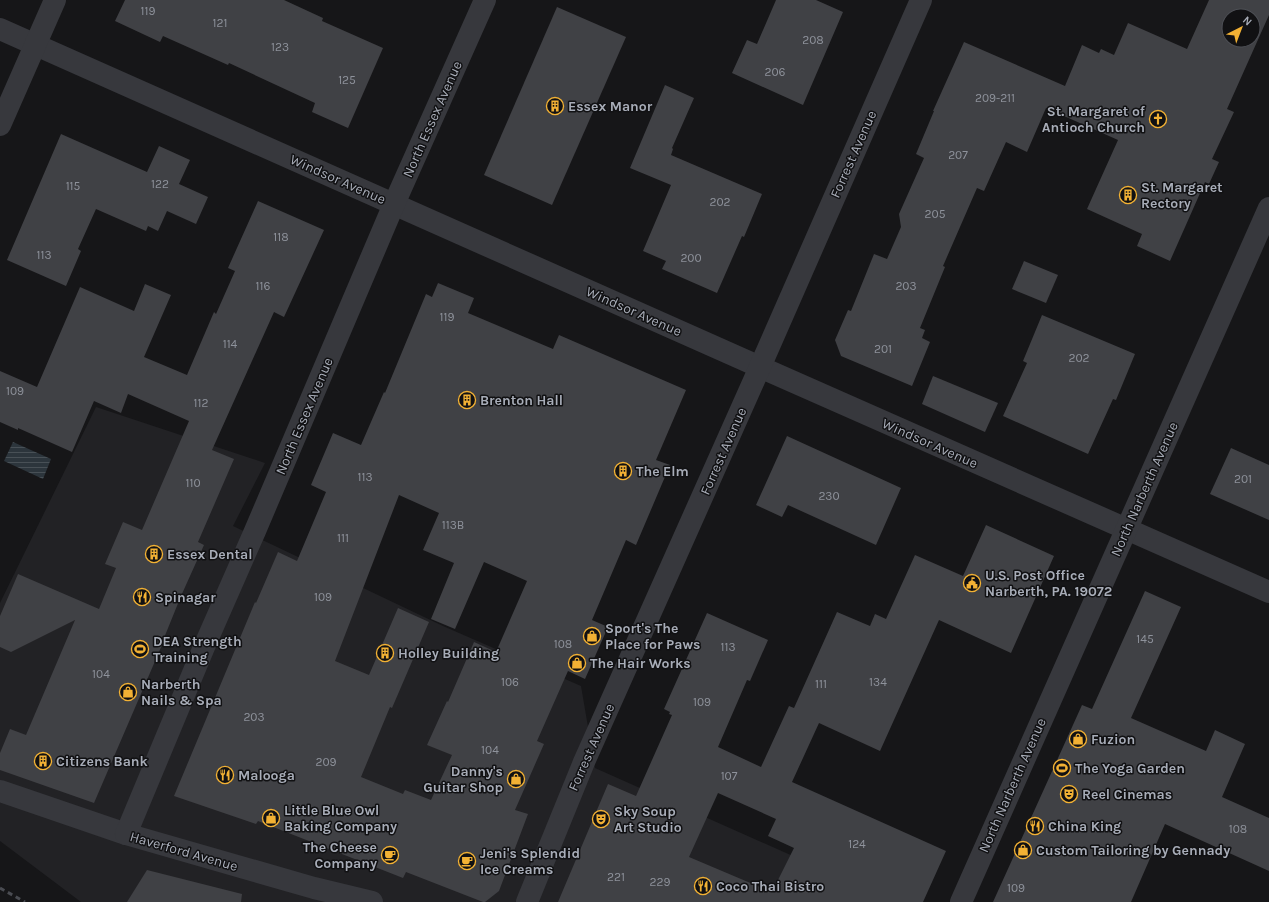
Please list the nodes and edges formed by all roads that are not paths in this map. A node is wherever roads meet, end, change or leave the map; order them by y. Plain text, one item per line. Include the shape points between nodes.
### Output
1 (56, 0) edge
2 (485, 0) edge
3 (921, 0) edge
4 (0, 29) edge
5 (36, 45) junction
6 (0, 125) edge
7 (394, 204) junction
8 (1269, 208) edge
9 (760, 368) junction
10 (1126, 529) junction
11 (1269, 592) edge
12 (0, 790) edge
13 (126, 834) junction
14 (372, 902) edge
15 (527, 902) edge
16 (960, 902) edge

1 - 5 street
2 - 7 street, North Essex Avenue
3 - 9 street, Forrest Avenue
4 - 5 street, Windsor Avenue
5 - 6 street
5 - 7 street, Windsor Avenue
7 - 9 street, Windsor Avenue
7 - 13 street, North Essex Avenue
8 - 10 street, North Narberth Avenue
9 - 10 street, Windsor Avenue
9 - 15 street, Forrest Avenue via 584,762
10 - 11 street, Windsor Avenue
10 - 16 street, North Narberth Avenue
12 - 13 street, Haverford Avenue
13 - 14 street, Haverford Avenue via 306,886

